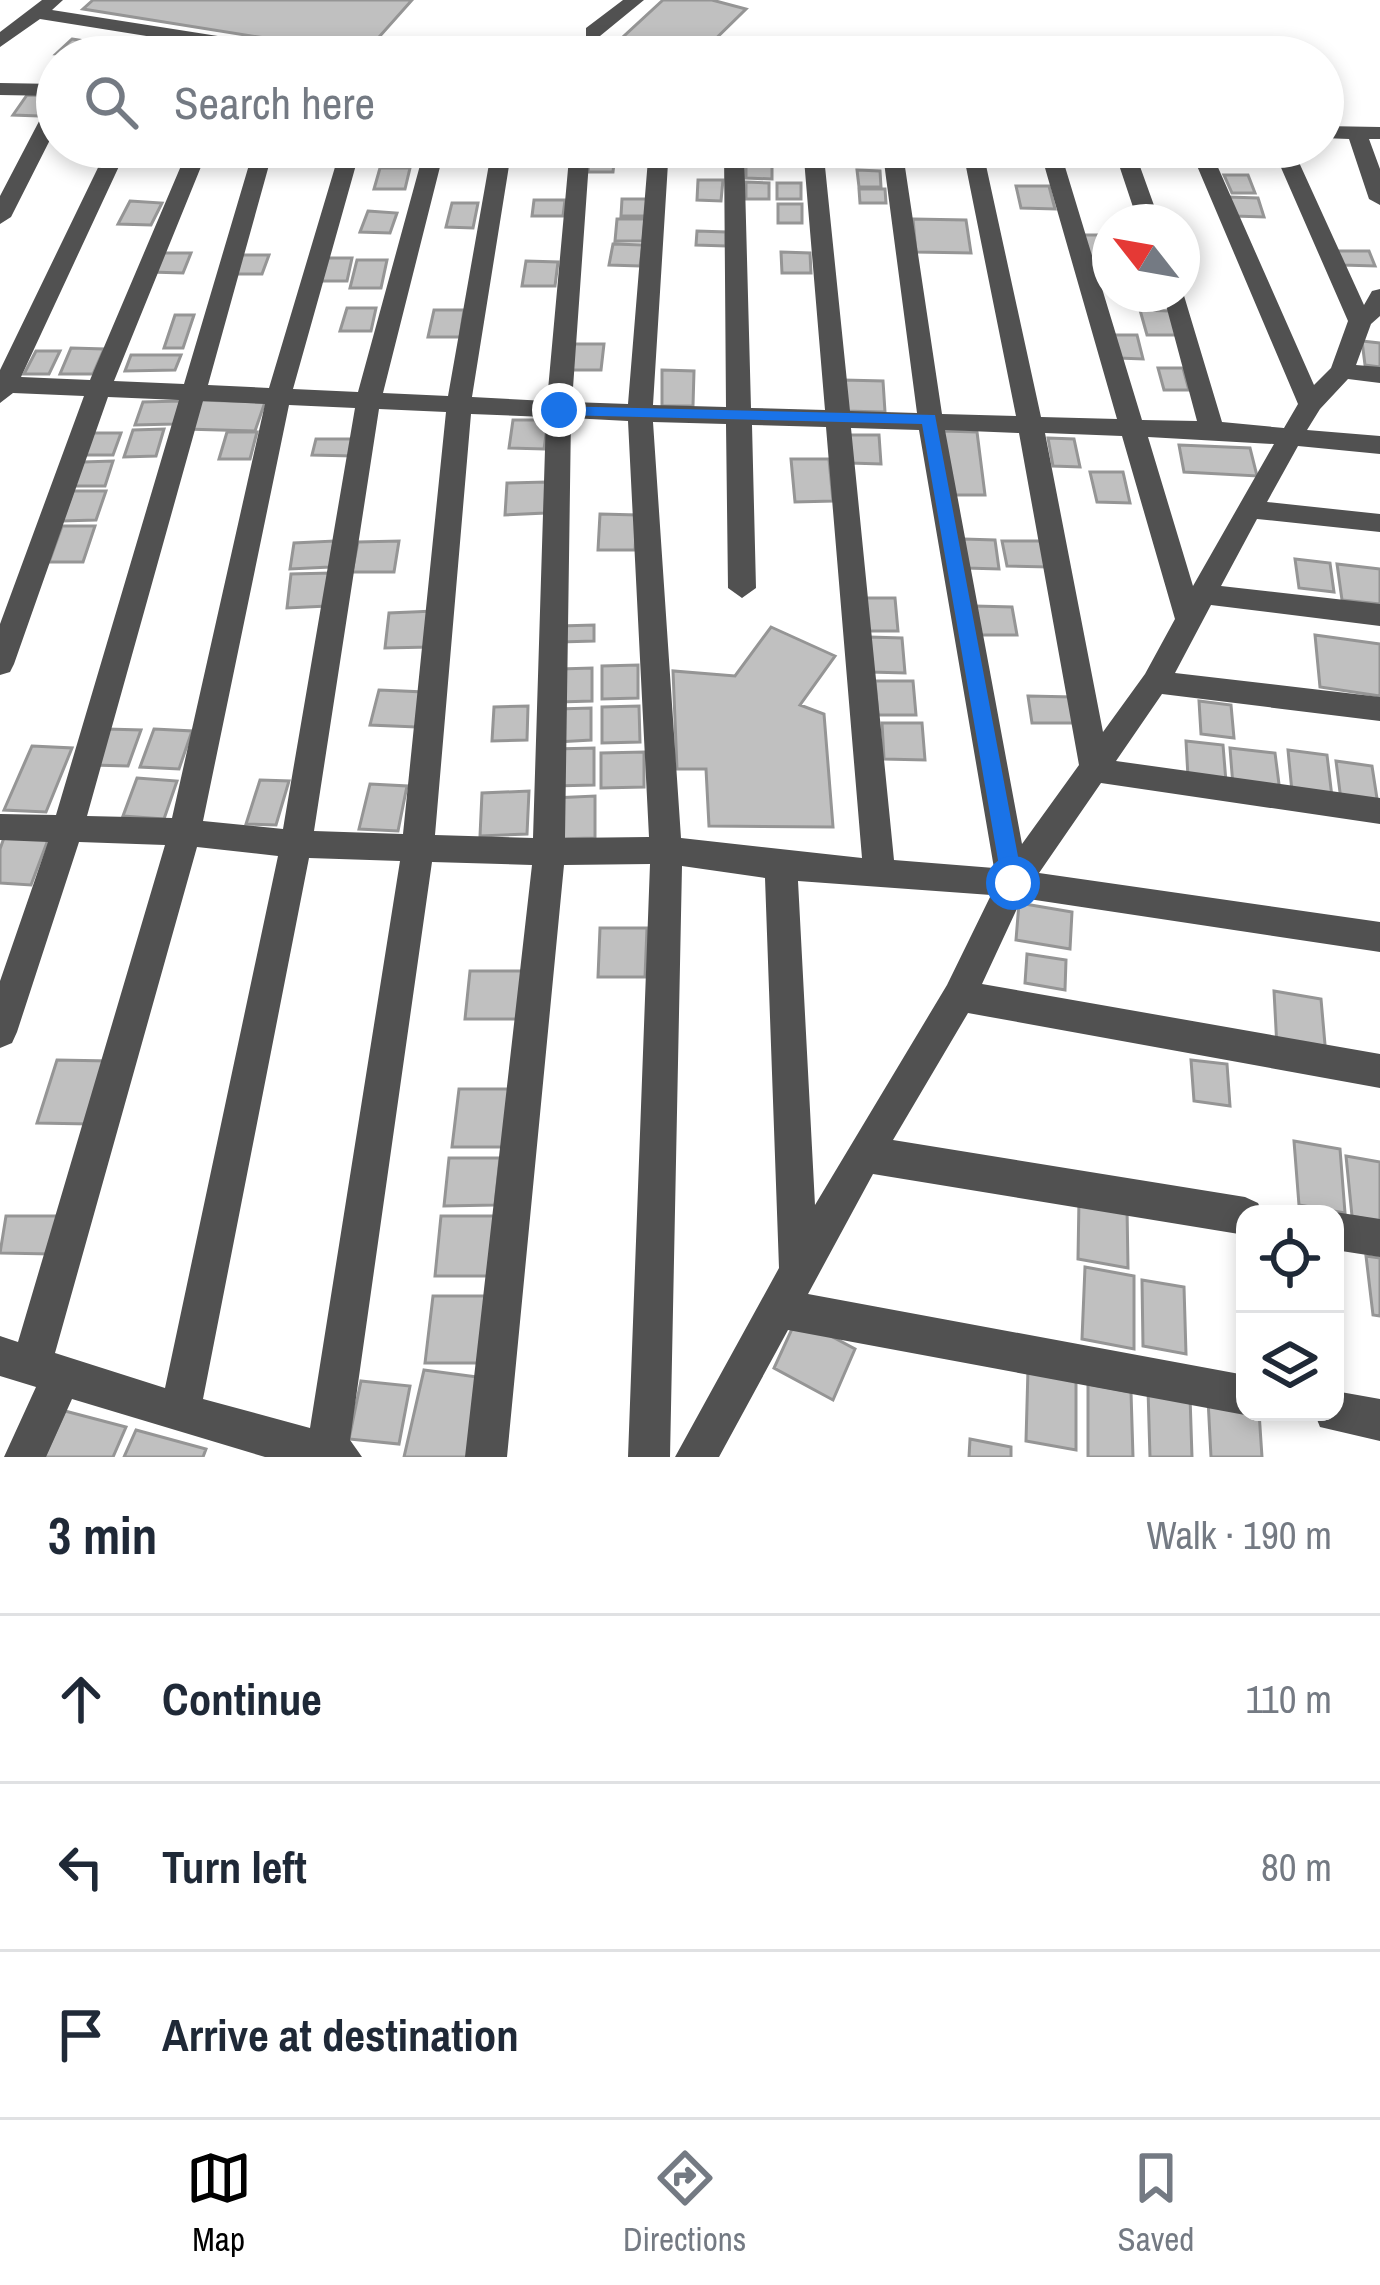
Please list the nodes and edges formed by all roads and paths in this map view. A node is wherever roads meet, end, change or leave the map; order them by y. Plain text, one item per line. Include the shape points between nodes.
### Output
1 (54, 0) edge
2 (634, 0) edge
3 (36, 13) junction
4 (593, 32) dead end
5 (181, 36) edge
6 (0, 41) edge
7 (0, 89) edge
8 (36, 90) edge
9 (1369, 133) edge
10 (36, 147) edge
11 (108, 168) edge
12 (190, 168) edge
13 (258, 168) edge
14 (345, 168) edge
15 (429, 168) edge
16 (498, 168) edge
17 (578, 168) edge
18 (658, 168) edge
19 (735, 168) edge
20 (815, 168) edge
21 (895, 168) edge
22 (976, 168) edge
23 (1055, 168) edge
24 (1130, 168) edge
25 (1207, 168) edge
26 (1294, 168) edge
27 (1380, 199) edge
28 (1143, 204) edge
29 (0, 217) edge
30 (1374, 308) edge
31 (1179, 312) edge
32 (1342, 371) junction
33 (1380, 375) edge
34 (99, 387) junction
35 (2, 388) edge
36 (190, 392) junction
37 (279, 394) junction
38 (368, 401) junction
39 (459, 404) junction
40 (1310, 404) junction
41 (559, 410) junction
42 (640, 413) junction
43 (742, 414) junction
44 (837, 418) junction
45 (929, 419) junction
46 (1030, 423) junction
47 (1128, 427) junction
48 (1212, 430) junction
49 (1293, 436) junction
50 (1380, 446) edge
51 (1249, 508) junction
52 (1380, 523) edge
53 (742, 588) dead end
54 (1195, 606) junction
55 (1380, 615) edge
56 (0, 664) edge
57 (1155, 682) junction
58 (1380, 709) edge
59 (1095, 770) junction
60 (1380, 811) edge
61 (0, 826) edge
62 (68, 832) junction
63 (185, 832) junction
64 (296, 844) junction
65 (418, 846) junction
66 (666, 850) junction
67 (549, 852) junction
68 (781, 866) junction
69 (879, 870) junction
70 (1013, 883) junction
71 (1380, 937) edge
72 (959, 996) junction
73 (0, 1032) edge
74 (1380, 1071) edge
75 (864, 1154) junction
76 (1236, 1215) edge
77 (1344, 1232) edge
78 (1380, 1238) edge
79 (790, 1291) junction
80 (32, 1364) edge
81 (1236, 1393) edge
82 (180, 1413) junction
83 (1344, 1414) edge
84 (1380, 1420) edge
85 (220, 1442) edge
86 (334, 1455) edge
87 (25, 1457) edge
88 (486, 1457) edge
89 (649, 1457) edge
90 (696, 1457) edge

1 - 3 street
2 - 4 street
3 - 5 street
3 - 6 street
7 - 8 street
9 - 27 street
10 - 29 street
11 - 35 street
12 - 34 street
13 - 36 street
14 - 37 street
15 - 38 street
16 - 39 street
17 - 41 street
18 - 42 street
19 - 43 street
20 - 44 street
21 - 45 street
22 - 46 street
23 - 47 street
24 - 28 street
25 - 40 street
26 - 30 street
30 - 32 street
31 - 48 street
32 - 33 street
32 - 40 street
34 - 35 street
34 - 36 street
34 - 56 street
36 - 37 street
36 - 62 street
37 - 38 street
37 - 63 street
38 - 39 street
38 - 64 street
39 - 41 street
39 - 65 street
40 - 49 street
41 - 42 street
41 - 67 street
42 - 43 street
42 - 66 street
43 - 44 street
43 - 53 street
44 - 45 street
44 - 69 street
45 - 46 street
45 - 70 street
46 - 47 street
46 - 59 street
47 - 48 street
47 - 54 street
48 - 49 street
49 - 50 street
49 - 51 street
51 - 52 street
51 - 54 street
54 - 55 street
54 - 57 street
57 - 58 street
57 - 59 street
59 - 60 street
59 - 70 street
61 - 62 street
62 - 63 street
62 - 73 street
63 - 64 street
63 - 80 street
64 - 65 street
64 - 82 street
65 - 67 street
65 - 86 street
66 - 67 street
66 - 68 street
66 - 89 street
67 - 88 street
68 - 69 street
68 - 79 street
69 - 70 street
70 - 71 street
70 - 72 street
72 - 74 street
72 - 75 street
75 - 76 street
75 - 79 street
77 - 78 street
79 - 81 street
79 - 90 street
80 - 82 street
80 - 87 street
82 - 85 street
83 - 84 street
85 - 86 street

